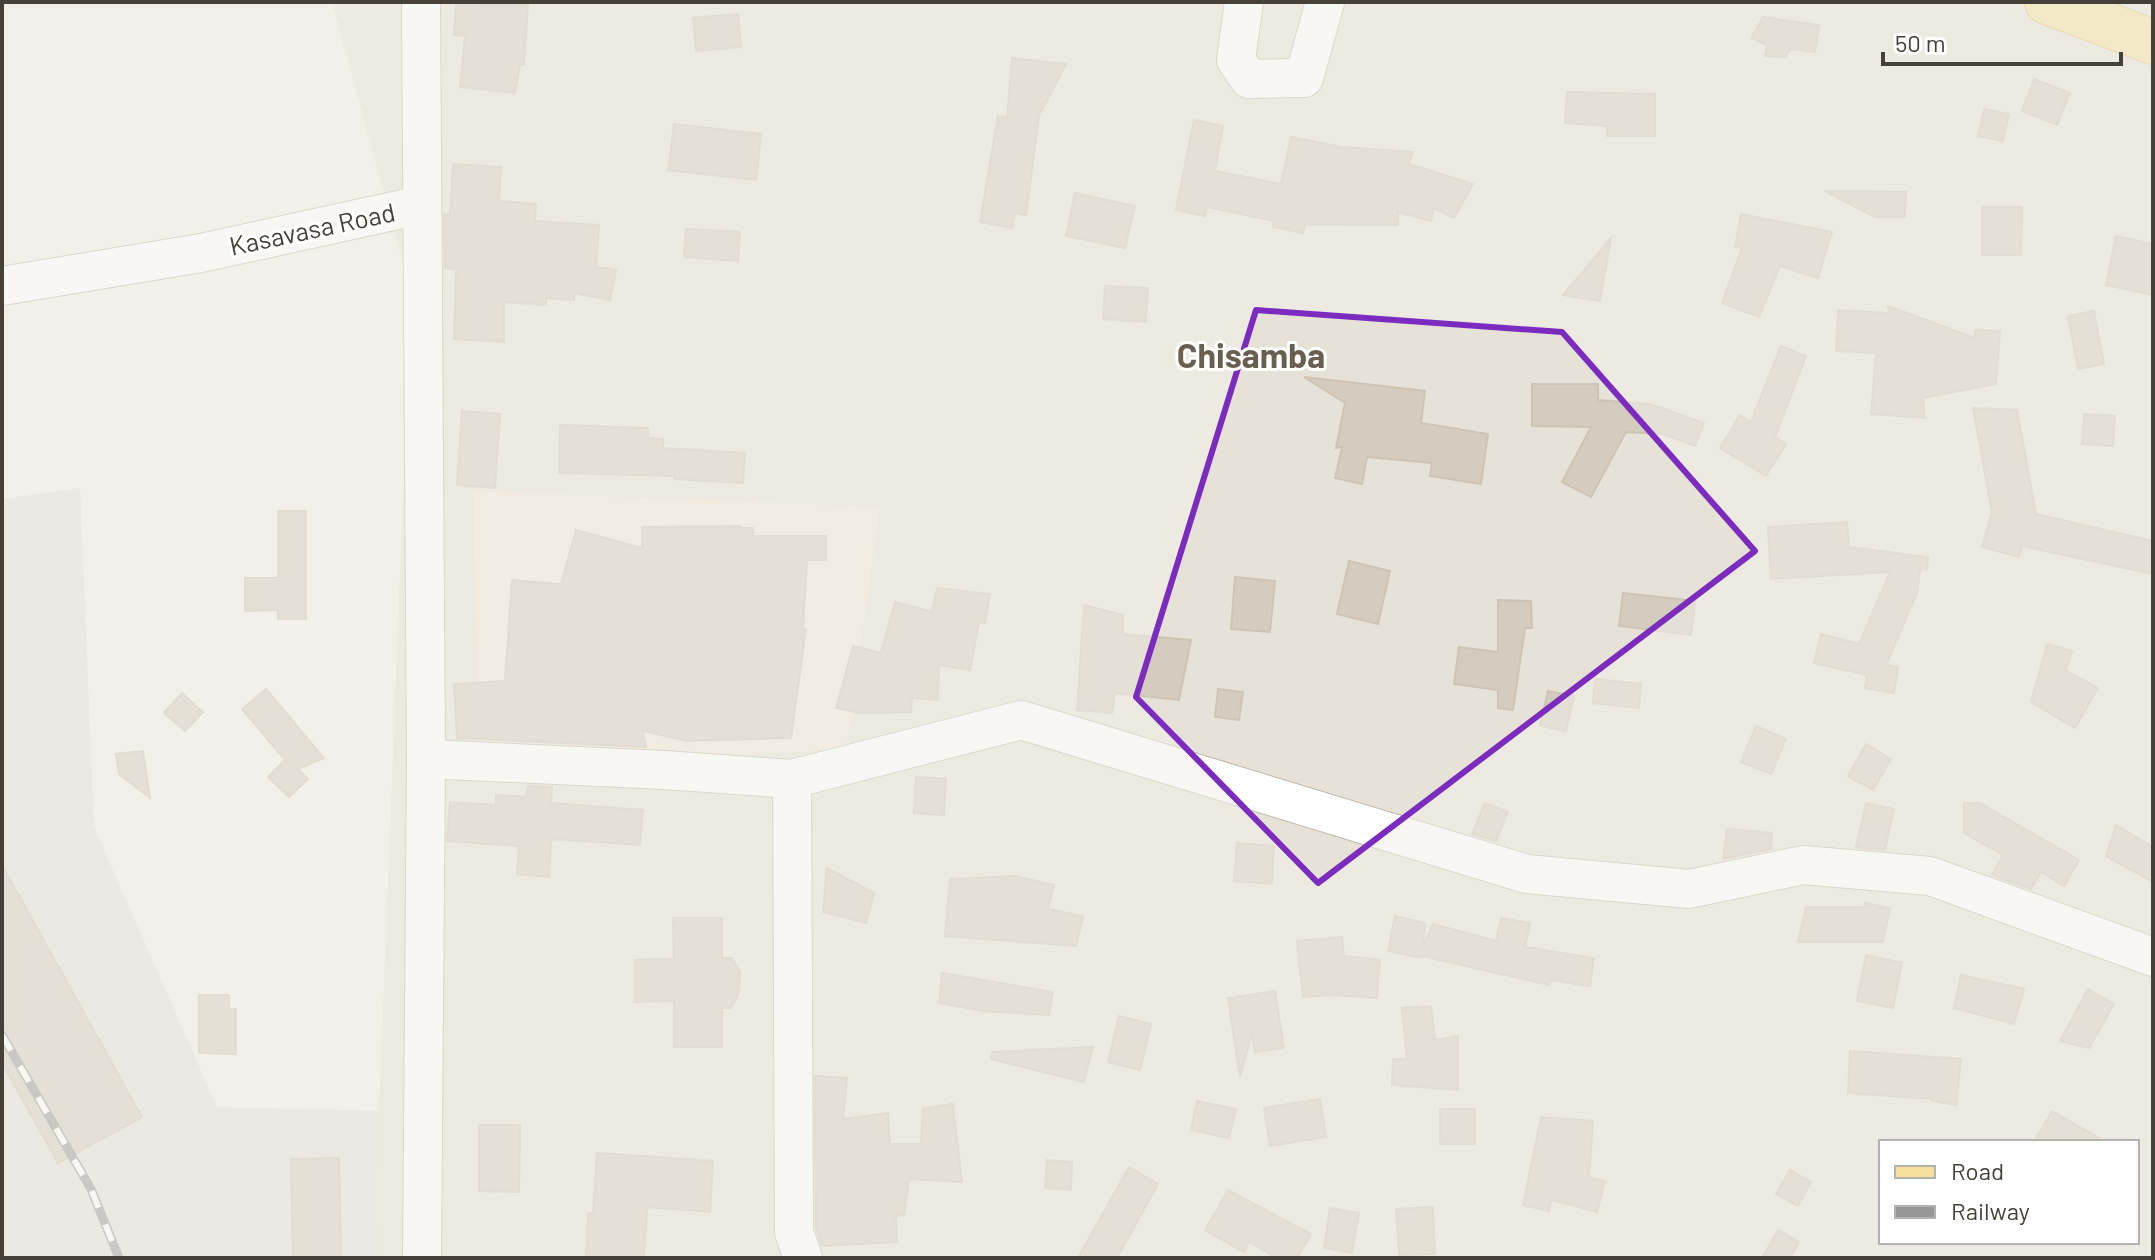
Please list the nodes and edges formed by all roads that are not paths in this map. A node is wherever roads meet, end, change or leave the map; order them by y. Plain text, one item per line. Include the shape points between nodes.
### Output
1 (421, 2) edge
2 (1244, 2) edge
3 (1325, 2) edge
4 (2047, 2) edge
5 (2153, 42) edge
6 (421, 205) junction
7 (2, 286) edge
8 (426, 759) junction
9 (792, 779) junction
10 (2153, 957) edge
11 (422, 1258) edge
12 (803, 1258) edge

1 - 6 street, Kasavasa Road
2 - 3 street via 1236,60 1249,79 1304,78
4 - 5 main road
6 - 7 street, Kasavasa Road via 201,253
6 - 8 street
8 - 9 street
8 - 11 street
9 - 10 street via 1021,720 1527,874 1689,889 1803,865 1930,876
9 - 12 street via 794,1232

